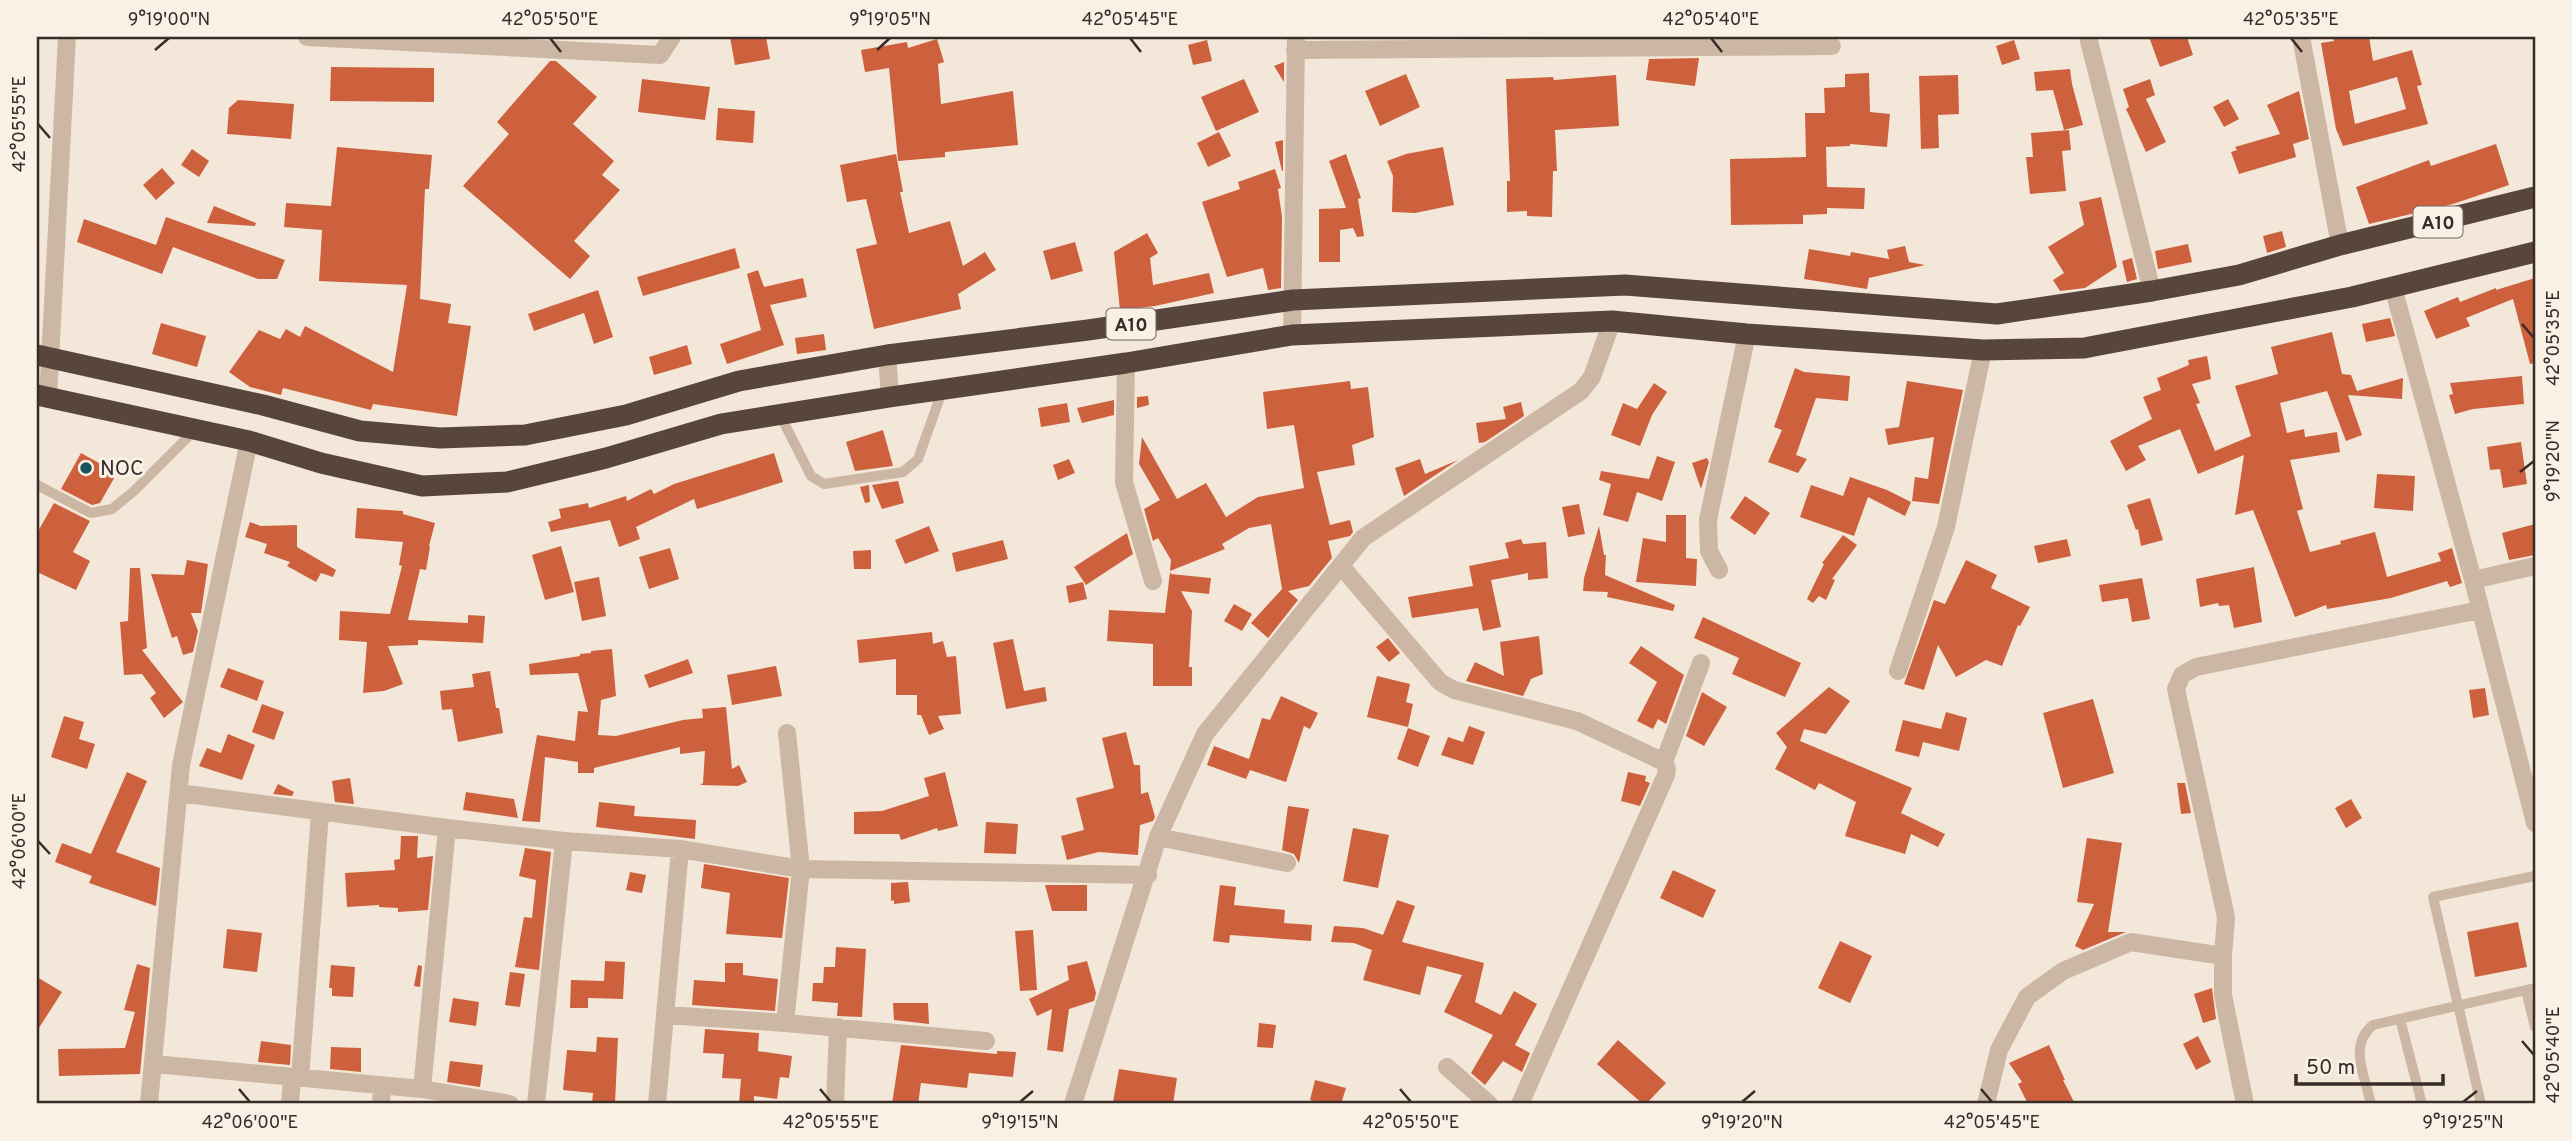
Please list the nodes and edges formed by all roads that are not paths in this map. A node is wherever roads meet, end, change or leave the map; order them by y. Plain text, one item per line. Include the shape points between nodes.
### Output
1 (67, 37) edge
2 (307, 37) edge
3 (672, 37) edge
4 (2088, 37) edge
5 (2301, 37) edge
6 (1296, 44) edge
7 (1832, 46) dead end
8 (2535, 197) edge
9 (2340, 245) junction
10 (2535, 252) edge
11 (2393, 287) junction
12 (2152, 291) junction
13 (1293, 300) junction
14 (1612, 321) junction
15 (1747, 334) junction
16 (1292, 335) junction
17 (1983, 350) junction
18 (887, 355) junction
19 (43, 357) edge
20 (1126, 363) junction
21 (943, 389) junction
22 (42, 397) edge
23 (890, 397) junction
24 (780, 415) junction
25 (195, 429) junction
26 (249, 441) junction
27 (37, 485) edge
28 (1341, 566) junction
29 (2535, 566) edge
30 (1719, 570) dead end
31 (2473, 580) junction
32 (1153, 581) dead end
33 (2480, 610) junction
34 (1701, 663) dead end
35 (1898, 671) dead end
36 (787, 733) dead end
37 (1664, 762) junction
38 (179, 793) junction
39 (320, 813) junction
40 (2535, 824) edge
41 (447, 828) junction
42 (1158, 837) junction
43 (564, 841) junction
44 (680, 849) junction
45 (1287, 863) dead end
46 (801, 869) junction
47 (1148, 875) junction
48 (2535, 876) edge
49 (2223, 956) junction
50 (2531, 989) edge
51 (2457, 1006) junction
52 (666, 1015) junction
53 (2400, 1019) junction
54 (785, 1023) junction
55 (838, 1027) junction
56 (2535, 1027) edge
57 (986, 1041) dead end
58 (154, 1064) junction
59 (1447, 1068) dead end
60 (296, 1077) junction
61 (382, 1085) junction
62 (422, 1089) junction
63 (483, 1102) edge
64 (149, 1104) edge
65 (290, 1104) edge
66 (381, 1104) edge
67 (510, 1104) edge
68 (536, 1104) edge
69 (657, 1104) edge
70 (835, 1104) edge
71 (1073, 1104) edge
72 (1489, 1104) edge
73 (1520, 1104) edge
74 (1986, 1104) edge
75 (2245, 1104) edge
76 (2371, 1104) edge
77 (2422, 1104) edge
78 (2481, 1104) edge

1 - 19 street
2 - 3 street via 660,55
4 - 12 street
5 - 9 street
6 - 7 street
6 - 13 street
8 - 9 highway, A10
9 - 12 highway, A10 via 2239,275
10 - 11 highway, A10
11 - 17 highway, A10 via 2084,348
11 - 31 street
12 - 13 highway, A10 via 1997,314 1625,285
13 - 16 street
13 - 18 highway, A10
14 - 15 highway, A10
14 - 16 highway, A10
14 - 28 street via 1581,391 1363,538
15 - 17 highway, A10
15 - 30 street via 1708,520 1710,551
16 - 20 highway, A10
17 - 35 street via 1946,527
18 - 19 highway, A10 via 738,380 626,415 524,435 440,438 360,431
18 - 23 street
19 - 22 street
20 - 21 highway, A10
20 - 32 street via 1124,482
21 - 23 highway, A10
21 - 24 lane via 918,459 903,472 824,484 811,476
22 - 25 highway, A10
23 - 24 highway, A10
24 - 26 highway, A10 via 721,424 507,482 422,486
25 - 26 highway, A10
25 - 27 lane via 112,509 91,513
26 - 38 street via 190,715
28 - 37 street via 1440,682 1454,690 1577,721
28 - 42 street via 1205,734
29 - 31 street
31 - 33 street
33 - 40 street
33 - 49 street via 2196,667 2182,675 2176,688 2226,917
34 - 37 street
36 - 46 street
37 - 73 street via 1666,775
38 - 39 street
38 - 58 street
39 - 41 street
39 - 60 street
41 - 43 street
41 - 62 street
42 - 45 street
42 - 47 street
43 - 44 street
43 - 68 street
44 - 46 street
44 - 52 street
46 - 47 street
46 - 54 street
47 - 71 street
48 - 51 lane via 2433,897
49 - 74 street via 2131,942 2063,971 2027,997 1999,1050
49 - 75 street via 2223,995
50 - 51 lane
50 - 56 lane
51 - 53 lane
51 - 78 lane
52 - 54 street
52 - 69 street
53 - 76 lane via 2373,1025 2362,1034 2358,1047
53 - 77 lane
54 - 55 street
55 - 57 street
55 - 70 street
58 - 60 street
58 - 64 street
59 - 72 street
60 - 61 street
60 - 65 street
61 - 62 street
61 - 66 street
62 - 63 street
63 - 67 street

